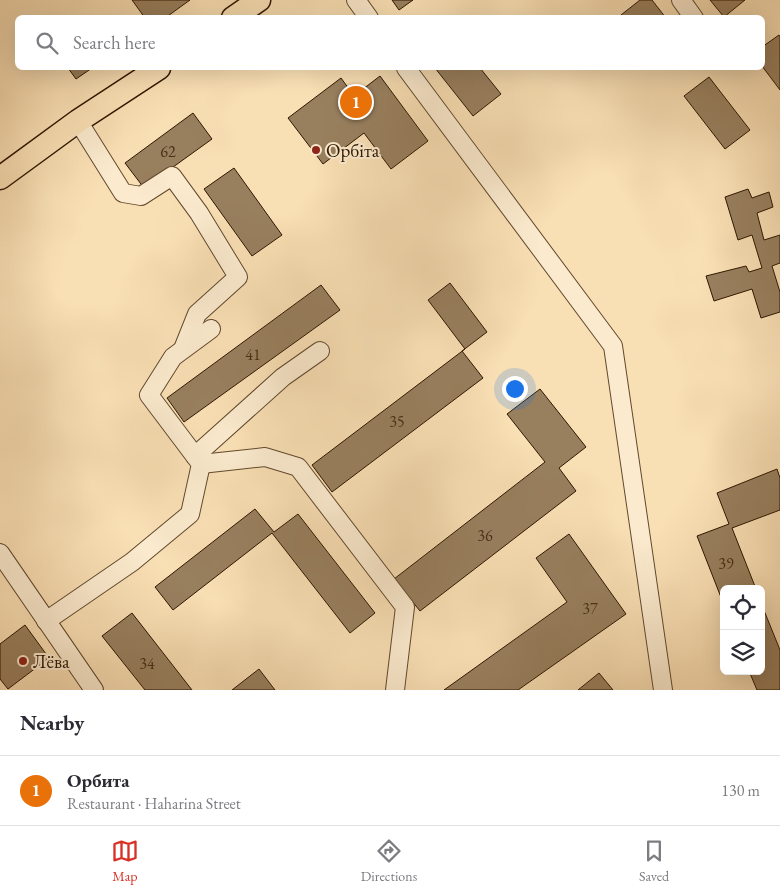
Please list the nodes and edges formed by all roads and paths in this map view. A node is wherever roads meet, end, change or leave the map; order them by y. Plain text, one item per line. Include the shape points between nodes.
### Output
1 (259, 0) edge
2 (356, 0) edge
3 (681, 0) edge
4 (237, 15) edge
5 (367, 15) edge
6 (692, 15) edge
7 (156, 70) edge
8 (407, 70) edge
9 (78, 121) junction
10 (0, 178) edge
11 (211, 330) dead end
12 (183, 349) junction
13 (320, 351) dead end
14 (198, 460) junction
15 (0, 553) edge
16 (46, 621) junction
17 (94, 690) edge
18 (396, 690) edge
19 (663, 690) edge

1 - 4 main road
2 - 5 street
3 - 6 street
7 - 9 main road
8 - 19 street via 613,346
9 - 10 main road
9 - 12 street via 123,193 140,196 172,176 238,277 198,314
11 - 12 street
12 - 14 street via 173,356 148,395
13 - 14 street via 283,377
14 - 16 street via 190,514 132,562
14 - 18 street via 265,457 298,467 405,607
15 - 16 street
16 - 17 street

